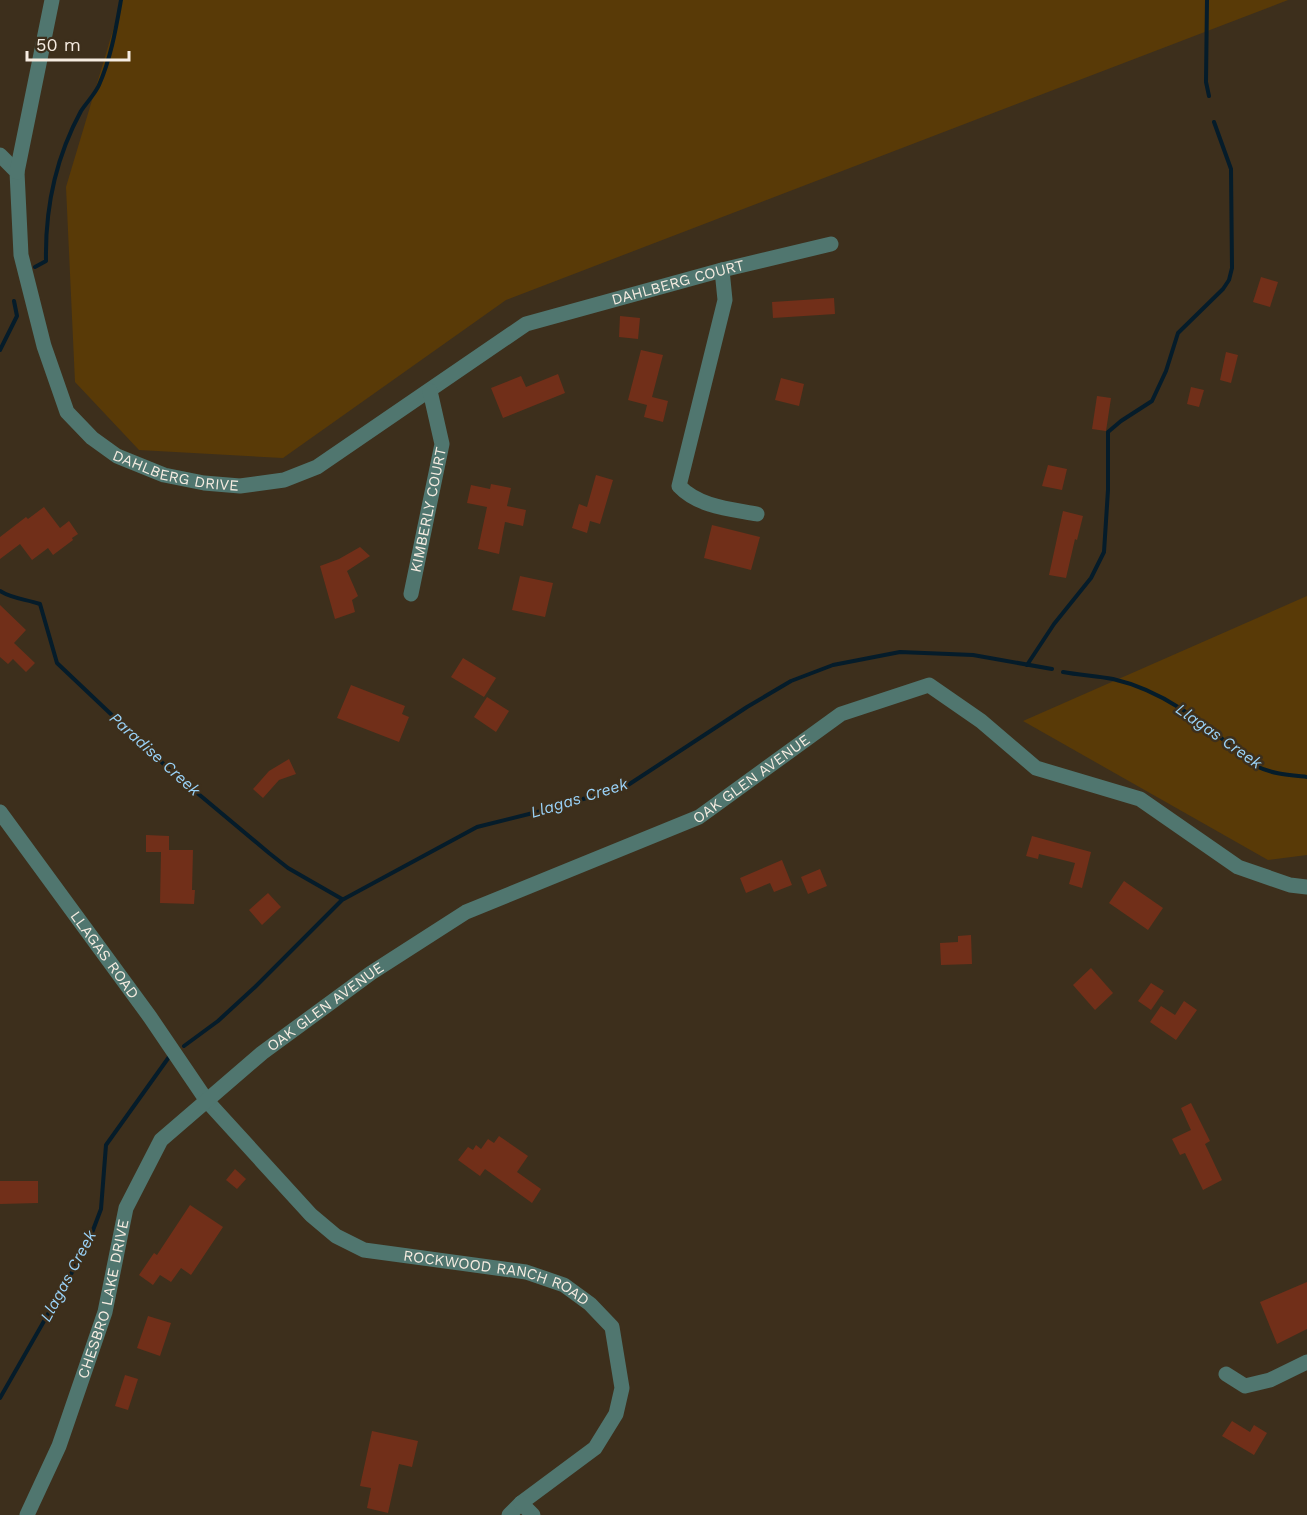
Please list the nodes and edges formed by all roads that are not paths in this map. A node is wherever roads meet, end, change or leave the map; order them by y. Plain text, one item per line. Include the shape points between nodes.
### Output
1 (52, 0) edge
2 (0, 155) edge
3 (17, 172) junction
4 (831, 244) dead end
5 (722, 270) junction
6 (526, 324) joint
7 (430, 390) junction
8 (757, 514) dead end
9 (411, 594) dead end
10 (0, 812) edge
11 (1307, 887) edge
12 (207, 1101) junction
13 (1307, 1362) edge
14 (1226, 1374) dead end
15 (521, 1503) junction
16 (27, 1515) edge
17 (509, 1515) edge
18 (533, 1515) edge

1 - 3 street, DAHLBERG DRIVE
2 - 3 street
3 - 7 street, DAHLBERG DRIVE via 21,255 44,346 67,412 92,438 117,456 164,475 204,483 240,486 284,480 317,467
4 - 5 street, DAHLBERG COURT
5 - 6 street, DAHLBERG COURT
5 - 8 street via 725,300 679,486 688,496 721,508
6 - 7 street, DAHLBERG DRIVE
7 - 9 street, KIMBERLY COURT via 442,444
10 - 12 street, LLAGAS ROAD
11 - 12 street, OAK GLEN AVENUE via 1238,867 1140,799 1036,768 981,721 929,685 841,714 699,817 466,912 371,973 262,1053
12 - 15 street, ROCKWOOD RANCH ROAD via 311,1215 336,1236 364,1250 526,1272 564,1285 612,1327 622,1388 616,1414 596,1448
12 - 16 street, CHESBRO LAKE DRIVE via 161,1140 126,1208 105,1312 59,1446
13 - 14 street via 1270,1380 1245,1386
15 - 17 street, ROCKWOOD RANCH ROAD
15 - 18 street

